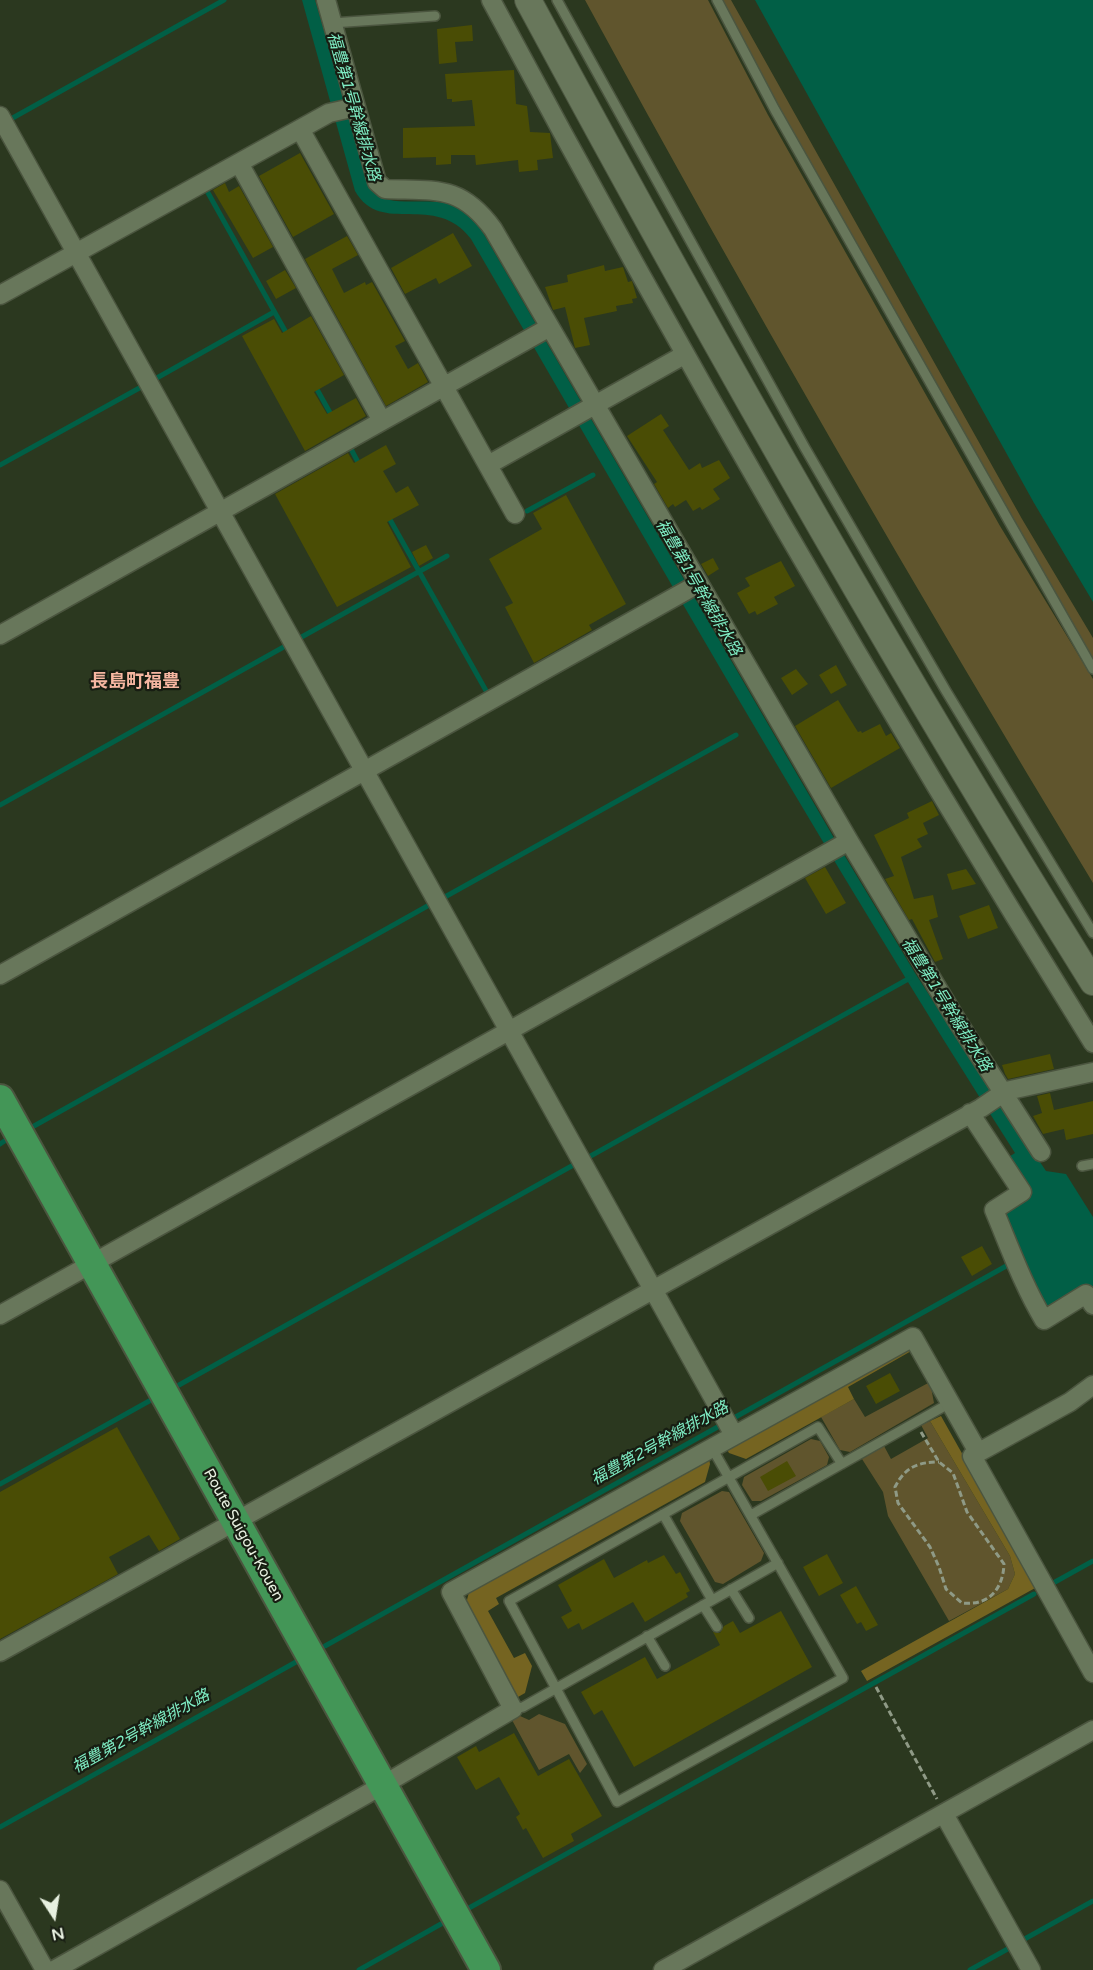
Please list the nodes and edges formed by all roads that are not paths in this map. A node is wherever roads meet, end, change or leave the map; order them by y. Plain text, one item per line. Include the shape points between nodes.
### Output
1 (326, 0) edge
2 (491, 0) edge
3 (528, 0) edge
4 (557, 0) edge
5 (717, 0) edge
6 (435, 16) dead end
7 (332, 23) junction
8 (354, 107) junction
9 (0, 116) edge
10 (300, 129) junction
11 (240, 162) junction
12 (76, 252) junction
13 (0, 295) edge
14 (548, 328) junction
15 (684, 355) junction
16 (444, 387) junction
17 (593, 406) junction
18 (382, 421) junction
19 (488, 465) junction
20 (220, 512) junction
21 (515, 514) dead end
22 (696, 585) junction
23 (0, 635) edge
24 (1093, 669) edge
25 (365, 771) junction
26 (847, 842) junction
27 (1093, 933) edge
28 (0, 975) edge
29 (1093, 982) edge
30 (509, 1030) junction
31 (1093, 1043) edge
32 (1093, 1072) edge
33 (1002, 1094) junction
34 (0, 1099) edge
35 (976, 1110) junction
36 (1041, 1152) dead end
37 (1093, 1164) edge
38 (1082, 1166) dead end
39 (92, 1264) junction
40 (654, 1290) junction
41 (1093, 1305) edge
42 (0, 1314) edge
43 (1093, 1385) edge
44 (950, 1403) junction
45 (730, 1428) junction
46 (712, 1448) junction
47 (978, 1452) junction
48 (842, 1464) junction
49 (729, 1477) junction
50 (663, 1514) junction
51 (751, 1515) junction
52 (235, 1521) junction
53 (778, 1563) junction
54 (731, 1589) junction
55 (712, 1600) junction
56 (703, 1605) junction
57 (749, 1618) dead end
58 (717, 1627) dead end
59 (647, 1636) junction
60 (0, 1652) edge
61 (665, 1666) dead end
62 (1093, 1673) edge
63 (556, 1688) junction
64 (513, 1709) junction
65 (1093, 1730) edge
66 (383, 1785) junction
67 (944, 1813) junction
68 (0, 1890) edge
69 (45, 1970) edge
70 (54, 1970) edge
71 (486, 1970) edge
72 (663, 1970) edge
73 (1031, 1970) edge

1 - 7 street
2 - 15 street
3 - 29 street via 711,333 888,642
4 - 27 lane via 811,458 945,691
5 - 24 lane via 775,110
6 - 7 lane
7 - 8 street
8 - 10 street via 329,113
8 - 14 street via 377,182 385,189 437,191 469,202 494,229
9 - 12 street
10 - 11 street
10 - 16 street
11 - 12 street
11 - 18 street
12 - 13 street
12 - 20 street
14 - 16 street
14 - 17 street
15 - 17 street
15 - 31 street via 932,782
16 - 18 street
16 - 19 street
17 - 19 street
17 - 22 street
18 - 20 street
19 - 21 street
20 - 23 street
20 - 25 street
22 - 25 street
22 - 26 street
25 - 28 street
25 - 30 street
26 - 30 street
26 - 33 street
30 - 39 street
30 - 40 street
32 - 33 street
33 - 35 street
33 - 36 street
34 - 39 main road, Route Suigou-Kouen
35 - 40 street
35 - 41 street via 1022,1192 994,1210 1023,1285 1044,1320 1086,1294
37 - 38 lane
39 - 42 street
39 - 52 main road, Route Suigou-Kouen
40 - 45 street
40 - 52 street
43 - 47 street via 1070,1402
44 - 45 street via 913,1336
44 - 47 street
44 - 48 lane
45 - 46 street
46 - 49 lane
46 - 64 street via 452,1592
47 - 62 street via 972,1456
48 - 49 lane via 818,1427
48 - 51 lane
49 - 50 lane
49 - 51 lane
50 - 55 lane
50 - 63 lane via 509,1601
51 - 53 lane
52 - 60 street
52 - 66 main road, Route Suigou-Kouen
53 - 54 lane
53 - 63 lane via 843,1677 617,1802
54 - 55 lane
54 - 57 lane
55 - 56 lane
56 - 58 lane
56 - 59 lane
59 - 61 lane
59 - 63 lane
63 - 64 lane
64 - 66 street
65 - 67 street
66 - 70 street
66 - 71 main road, Route Suigou-Kouen
67 - 72 street
67 - 73 street
68 - 69 street

